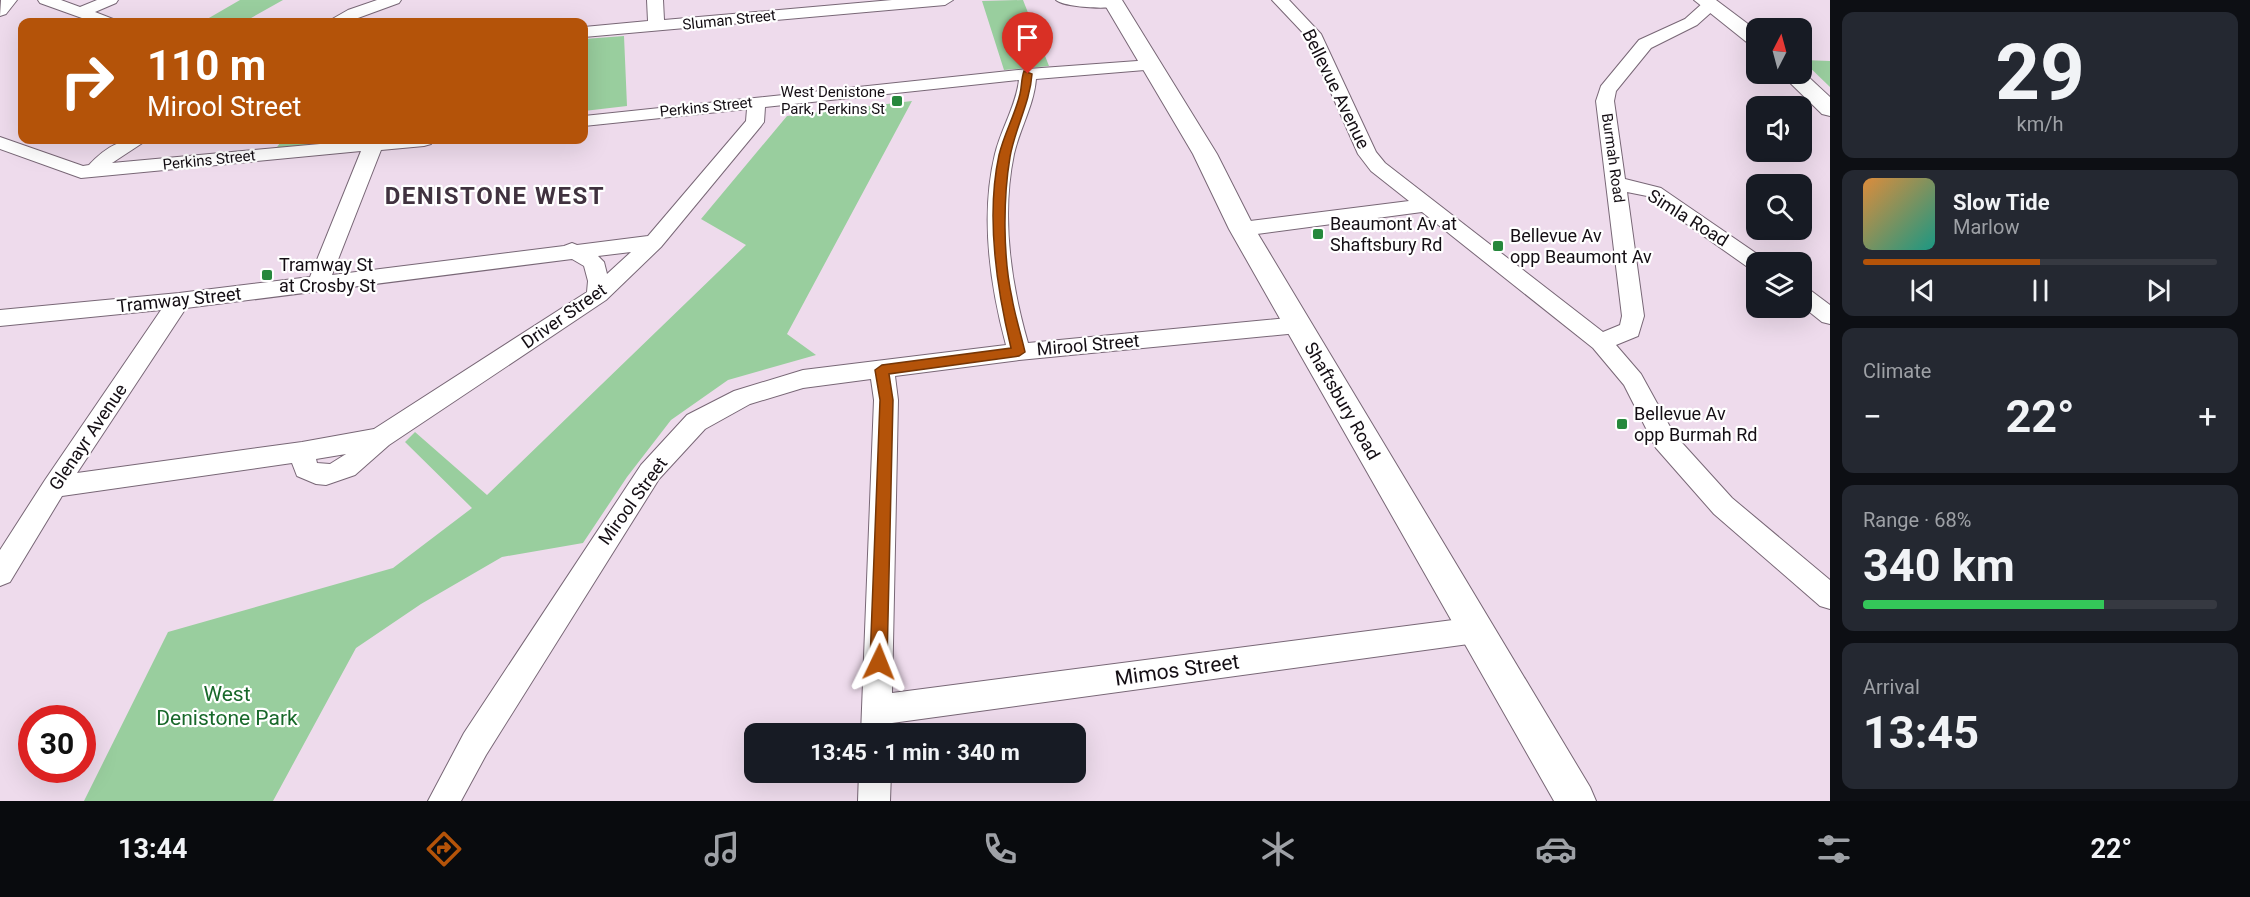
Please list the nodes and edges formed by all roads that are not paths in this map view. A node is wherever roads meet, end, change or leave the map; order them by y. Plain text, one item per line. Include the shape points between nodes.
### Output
1 (9, 0) edge
2 (15, 0) edge
3 (46, 0) edge
4 (110, 0) edge
5 (393, 0) edge
6 (655, 0) edge
7 (945, 0) edge
8 (1064, 0) edge
9 (1280, 0) edge
10 (1113, 2) edge
11 (1702, 2) edge
12 (0, 10) edge
13 (82, 12) junction
14 (97, 18) edge
15 (343, 18) edge
16 (656, 27) junction
17 (588, 32) edge
18 (1746, 33) edge
19 (1151, 65) junction
20 (1028, 74) junction
21 (1803, 84) edge
22 (756, 102) junction
23 (1830, 109) edge
24 (588, 121) edge
25 (0, 143) edge
26 (130, 144) edge
27 (354, 144) edge
28 (372, 144) edge
29 (94, 171) junction
30 (1616, 183) junction
31 (1427, 205) junction
32 (1242, 229) junction
33 (654, 242) junction
34 (572, 250) junction
35 (1746, 256) edge
36 (318, 284) junction
37 (598, 295) junction
38 (179, 301) junction
39 (1812, 302) edge
40 (1830, 316) edge
41 (0, 318) edge
42 (1298, 325) junction
43 (1601, 342) junction
44 (1019, 352) junction
45 (882, 370) junction
46 (54, 487) junction
47 (0, 574) edge
48 (1830, 597) edge
49 (1476, 630) junction
50 (877, 722) edge
51 (875, 783) edge
52 (444, 801) edge
53 (874, 801) edge
54 (1576, 801) edge

1 - 2 street
1 - 12 street
3 - 13 street
4 - 13 street
5 - 15 street
6 - 16 street
7 - 16 street, Sluman Street
8 - 10 street
9 - 31 street, Bellevue Avenue via 1313,34 1366,154
10 - 19 street, Shaftsbury Road
11 - 18 street
11 - 30 street, Burmah Road via 1691,22 1645,44 1607,90 1605,101
13 - 14 street
16 - 17 street, Sluman Street
19 - 20 street, Perkins Street
19 - 32 street, Shaftsbury Road via 1204,154
20 - 22 street, Perkins Street
20 - 44 street via 1026,93 1005,155 1001,188 1005,297
21 - 23 street
22 - 24 street, Perkins Street
22 - 33 street, Driver Street via 755,122
25 - 29 street, Perkins Street via 81,172
26 - 29 street via 109,155
27 - 29 street, Perkins Street
28 - 36 street
30 - 35 street, Simla Road via 1654,192
30 - 43 street, Burmah Road via 1633,316 1630,330
31 - 32 street
31 - 43 street, Bellevue Avenue
32 - 42 street, Shaftsbury Road
33 - 34 street, Tramway Street
33 - 37 street, Driver Street
34 - 36 street, Tramway Street
34 - 37 street via 593,262
36 - 38 street, Tramway Street
37 - 46 street, Driver Street via 380,438 349,466 328,475 312,474 306,469 302,452
38 - 41 street, Tramway Street
38 - 46 street, Glenayr Avenue
39 - 40 street
42 - 44 street, Mirool Street
42 - 49 street, Shaftsbury Road
43 - 48 street, Bellevue Avenue via 1633,380 1665,441 1716,498
44 - 45 street, Mirool Street
45 - 50 street via 886,400
45 - 52 street, Mirool Street via 803,379 742,397 696,422 650,472 475,744
46 - 47 street, Glenayr Avenue
49 - 50 street, Mimos Street
49 - 54 street, Shaftsbury Road
51 - 53 street

